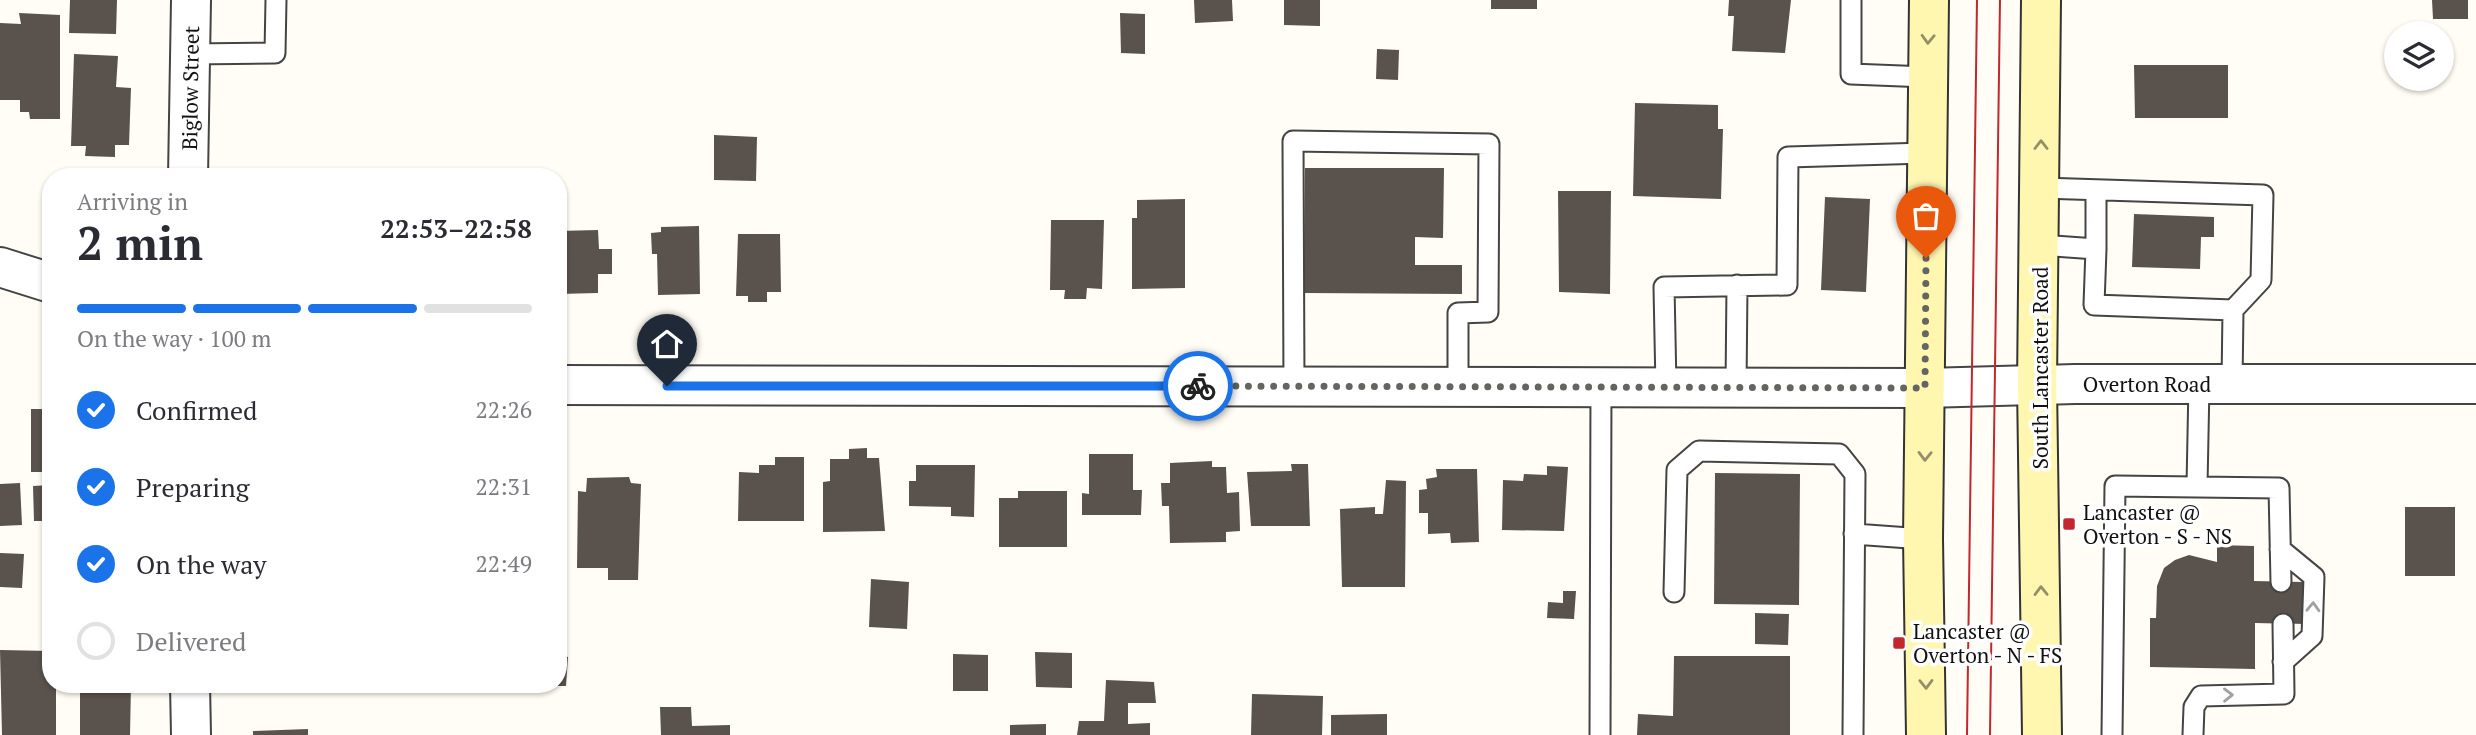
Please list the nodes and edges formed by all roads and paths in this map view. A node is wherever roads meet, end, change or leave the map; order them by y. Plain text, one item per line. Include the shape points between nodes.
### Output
1 (191, 0) edge
2 (276, 0) edge
3 (1851, 0) edge
4 (1929, 0) edge
5 (2041, 0) edge
6 (190, 54) junction
7 (1927, 77) junction
8 (1926, 153) junction
9 (188, 168) edge
10 (2040, 188) junction
11 (2095, 190) junction
12 (2040, 245) junction
13 (2096, 249) junction
14 (0, 267) edge
15 (42, 281) edge
16 (1737, 285) junction
17 (2233, 310) junction
18 (2037, 384) junction
19 (2215, 384) junction
20 (2476, 384) edge
21 (567, 386) edge
22 (1294, 386) junction
23 (1458, 386) junction
24 (1601, 387) junction
25 (1666, 387) junction
26 (1736, 387) junction
27 (1925, 388) junction
28 (2197, 486) junction
29 (1854, 534) junction
30 (1923, 539) junction
31 (2280, 549) junction
32 (2281, 582) dead end
33 (1674, 593) dead end
34 (2283, 624) dead end
35 (2283, 662) junction
36 (190, 693) edge
37 (191, 735) edge
38 (1600, 735) edge
39 (1853, 735) edge
40 (1926, 735) edge
41 (2042, 735) edge
42 (2112, 735) edge
43 (2193, 735) edge

1 - 6 street, Biglow Street
2 - 6 lane via 275,53
3 - 7 lane via 1851,74
4 -> 7 main road
10 -> 5 main road, South Lancaster Road
6 - 9 street, Biglow Street
7 - 8 main road
8 - 16 lane via 1788,157 1787,285
8 - 27 main road
10 - 11 lane
10 - 12 main road, South Lancaster Road
11 - 13 lane
11 - 17 lane via 2263,195 2261,280
12 - 13 lane
12 - 18 main road, South Lancaster Road
13 - 17 lane via 2094,305
14 - 15 street
16 - 25 lane via 1664,287
16 - 26 lane
17 - 19 lane
18 - 19 street, Overton Road
18 - 27 street, Overton Road
41 -> 18 main road, South Lancaster Road
19 - 20 street, Overton Road
19 - 28 lane
21 - 22 street, Overton Road
22 - 23 street, Overton Road
22 - 23 lane via 1293,141 1489,144 1488,312 1458,313
23 - 24 street, Overton Road
24 - 25 street, Overton Road
24 - 38 lane
25 - 26 street, Overton Road
26 - 27 street, Overton Road
27 -> 30 main road
28 - 31 lane via 2279,488
28 - 42 lane via 2115,486
29 - 30 lane
29 - 33 lane via 1855,474 1839,454 1699,451 1677,470
29 - 39 lane
30 -> 40 main road
31 - 32 lane
35 -> 31 lane via 2312,636 2314,577
34 - 35 lane
43 -> 35 lane via 2194,707 2202,696 2284,694
36 - 37 street

